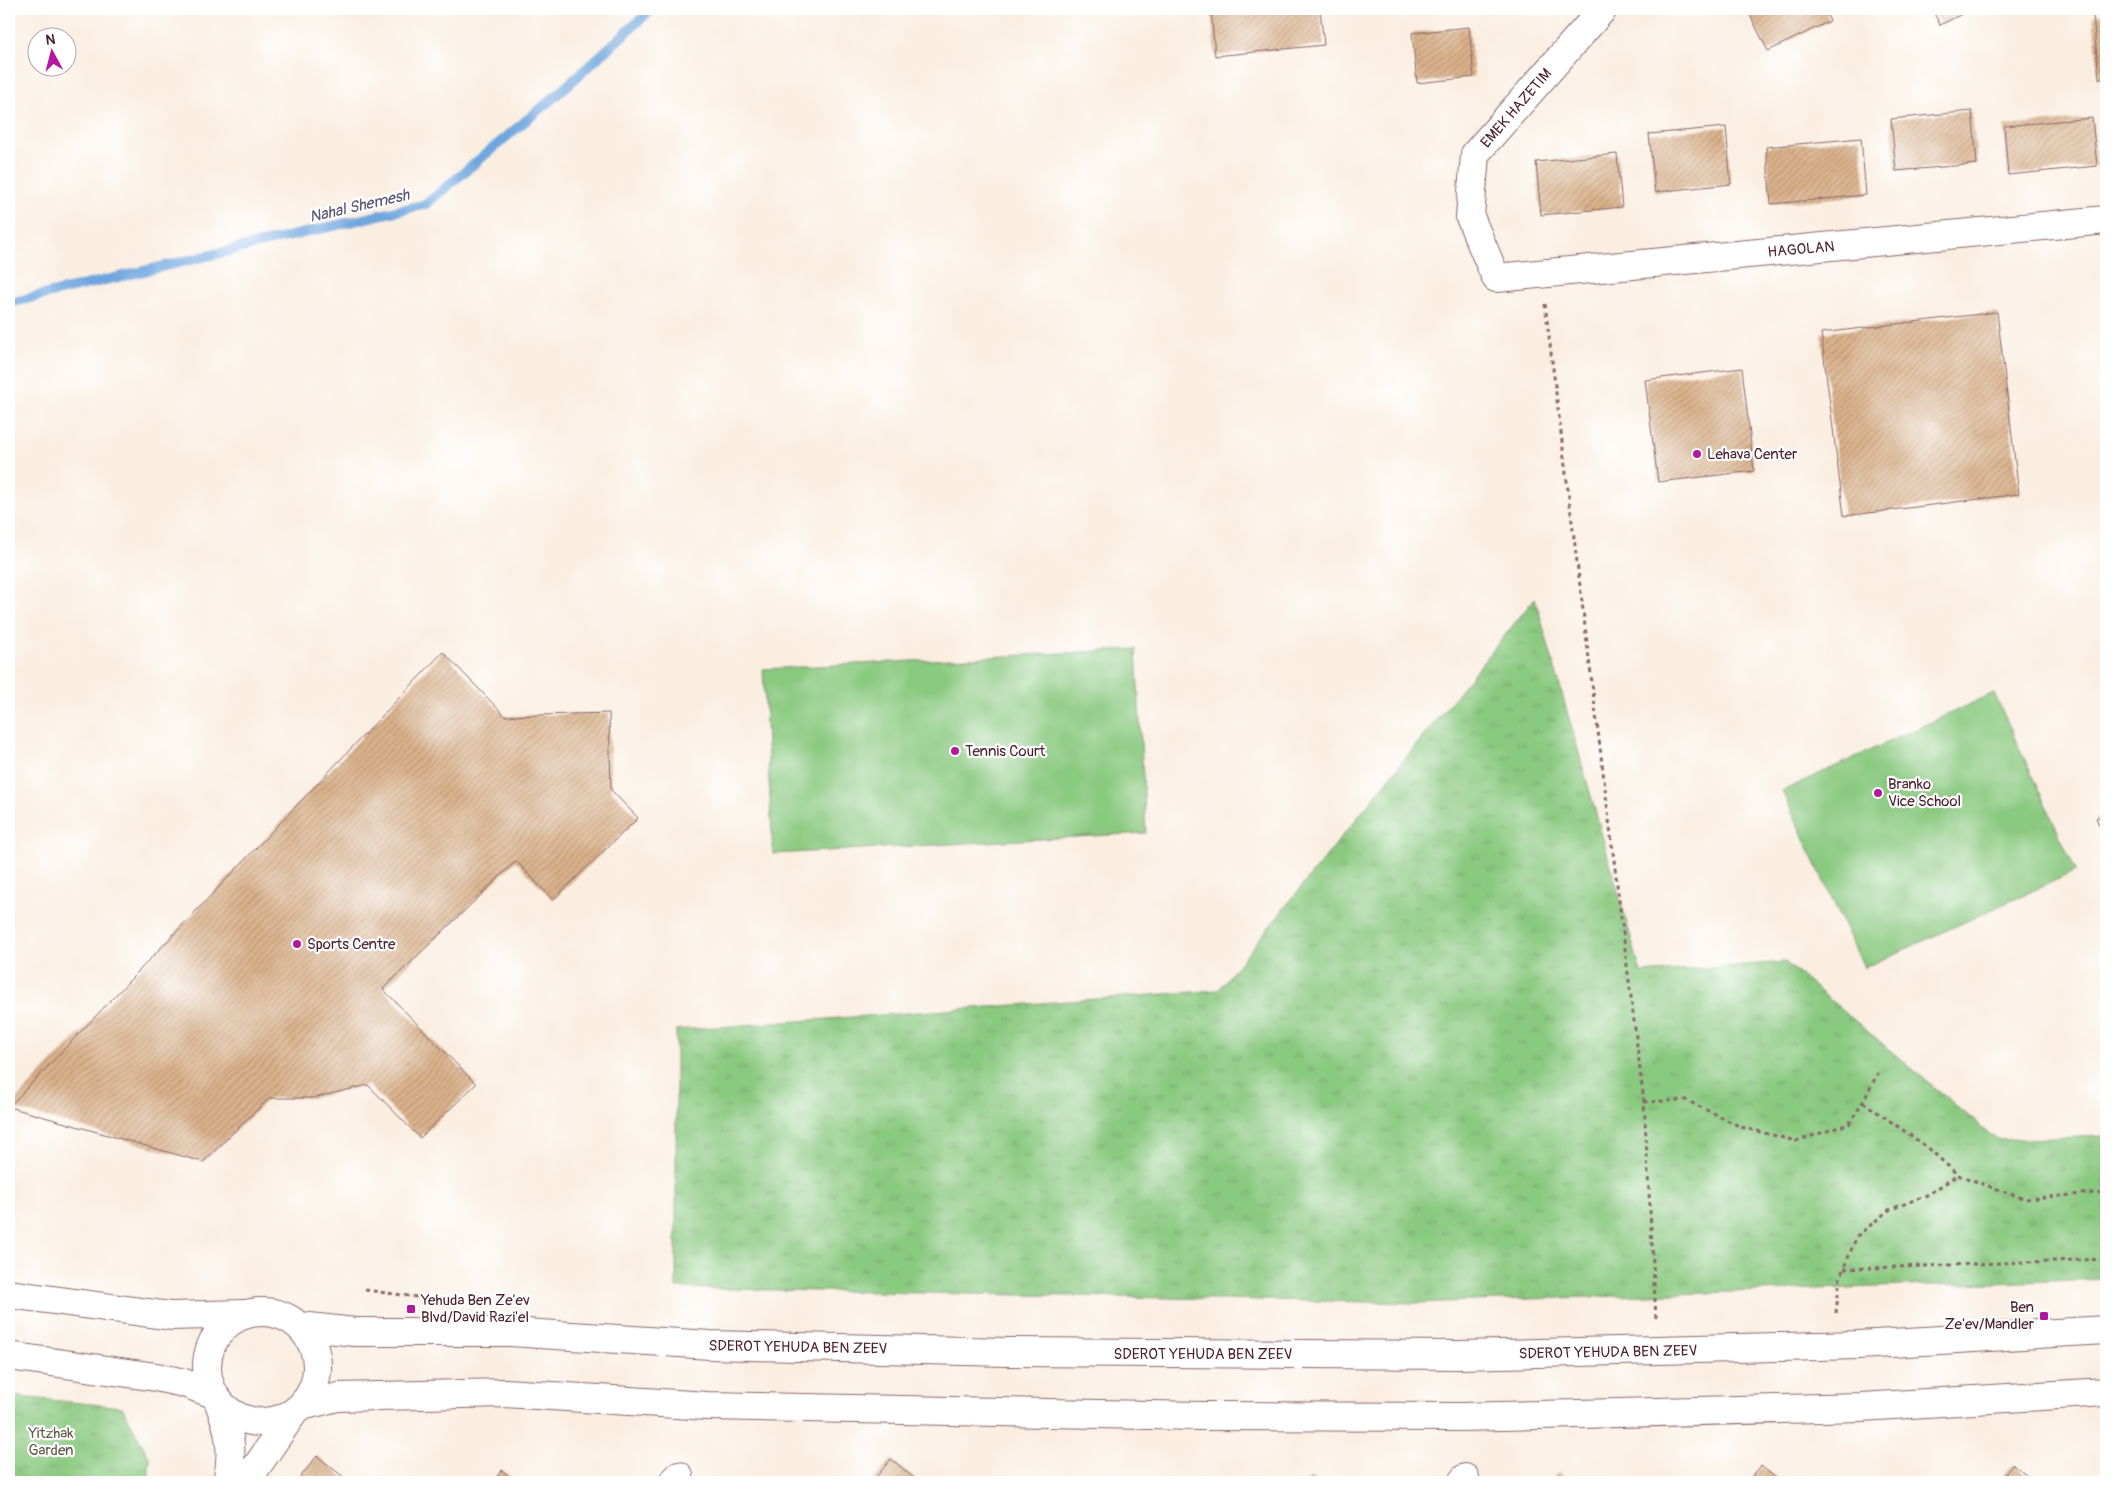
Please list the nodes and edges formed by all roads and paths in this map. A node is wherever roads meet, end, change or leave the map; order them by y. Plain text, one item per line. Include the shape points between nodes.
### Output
1 (1603, 9) edge
2 (2106, 220) edge
3 (1541, 274) junction
4 (1496, 278) joint
5 (1878, 1073) dead end
6 (1644, 1102) junction
7 (1863, 1102) junction
8 (1958, 1175) junction
9 (2106, 1192) edge
10 (2106, 1259) edge
11 (1844, 1268) junction
12 (9, 1294) edge
13 (246, 1314) junction
14 (300, 1326) junction
15 (2106, 1330) edge
16 (1832, 1346) junction
17 (1658, 1351) junction
18 (9, 1356) edge
19 (2106, 1392) edge
20 (216, 1398) junction
21 (298, 1409) junction
22 (227, 1482) edge
23 (246, 1482) edge

1 - 4 main road, EMEK HAZETIM via 1475,154 1470,217
2 - 3 main road, HAGOLAN
3 - 4 main road, HAGOLAN
3 - 6 path
5 - 7 path
6 - 7 path via 1686,1100 1741,1127 1796,1141 1849,1124
6 - 17 path
7 - 8 path via 1927,1147
8 - 9 path via 2025,1199
8 - 11 path via 1928,1195 1889,1210 1857,1236
10 - 11 path
11 - 16 path via 1840,1277
12 - 13 main road via 171,1316
13 - 14 main road via 272,1312
13 - 20 main road via 230,1321 210,1346 207,1379
14 - 17 main road, SDEROT YEHUDA BEN ZEEV via 355,1332 510,1332 710,1345 997,1352 1459,1355
14 - 21 main road via 311,1340 318,1374 312,1391
15 - 16 main road, SDEROT YEHUDA BEN ZEEV
16 - 17 main road, SDEROT YEHUDA BEN ZEEV
18 - 20 main road via 156,1377 184,1383
19 - 21 main road via 1861,1407 1460,1417 1172,1416 707,1406 505,1393 338,1397
20 - 21 main road via 231,1414 255,1422 280,1420
20 - 22 main road via 231,1443
21 - 23 main road

